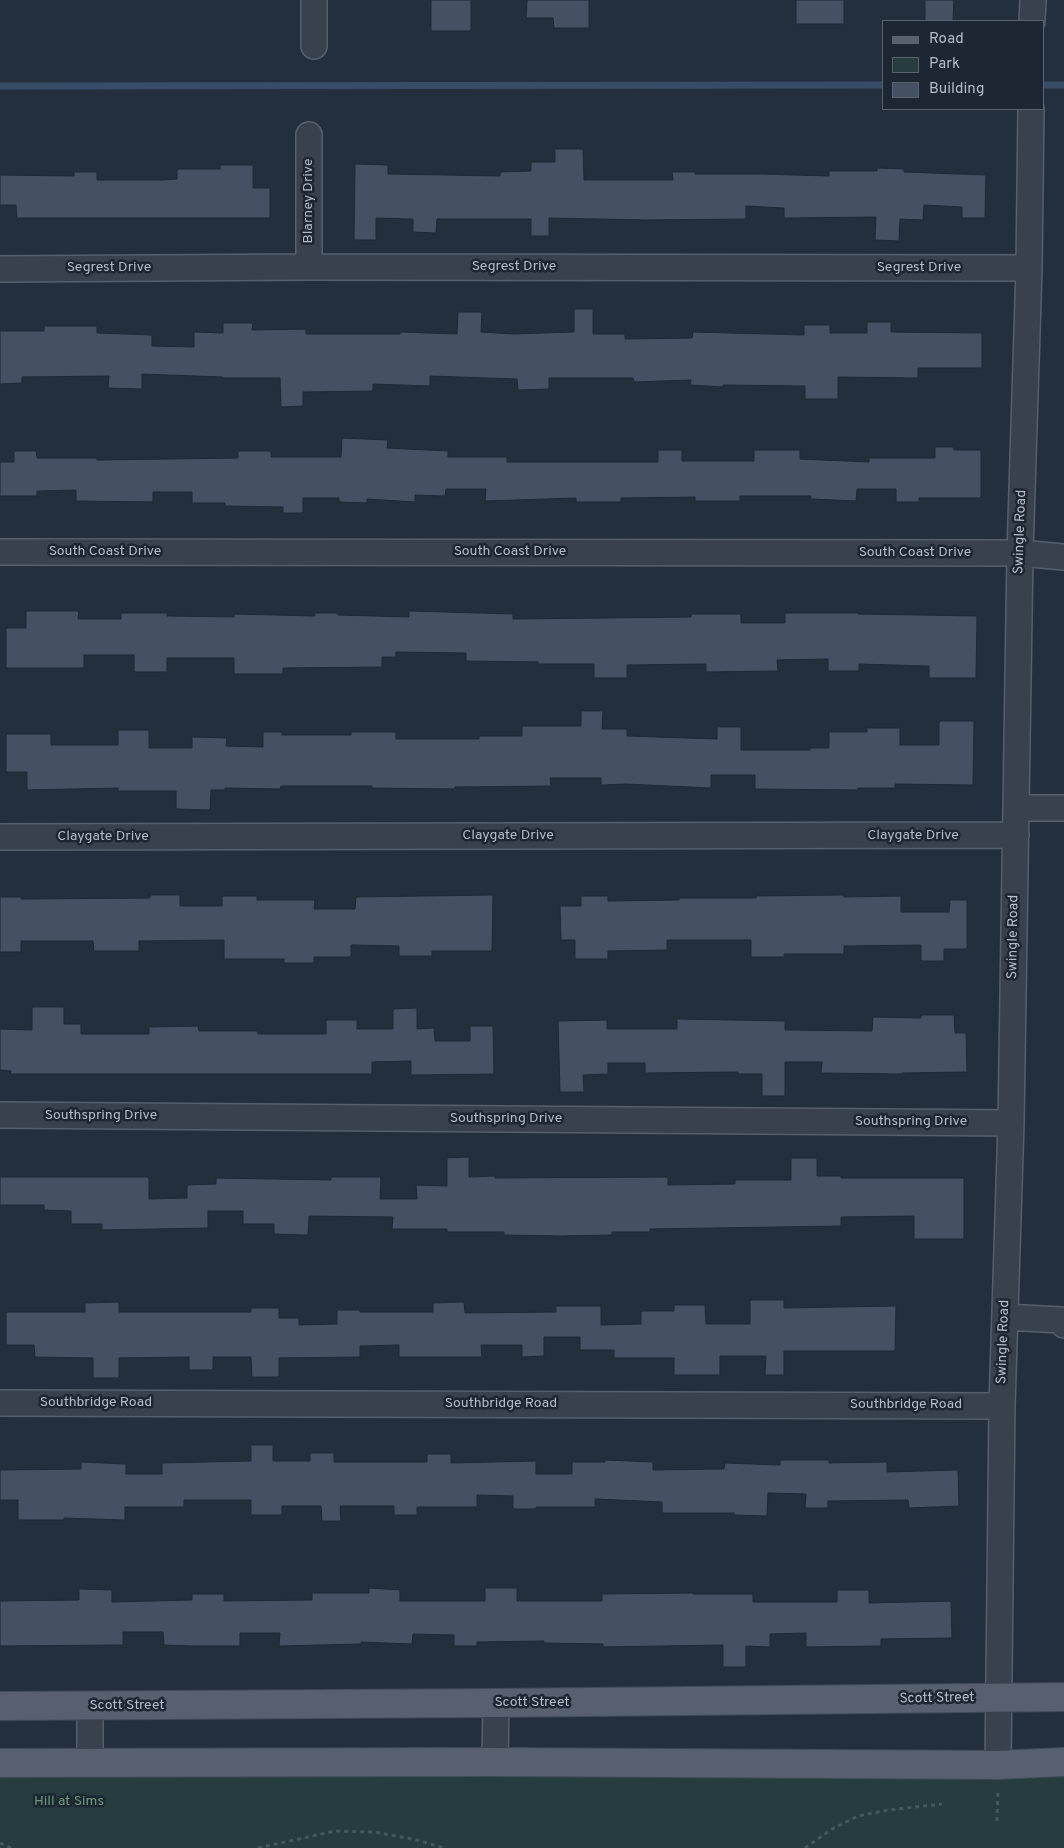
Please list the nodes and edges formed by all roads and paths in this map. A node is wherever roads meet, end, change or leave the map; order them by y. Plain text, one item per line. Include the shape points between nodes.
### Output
1 (314, 0) edge
2 (1033, 0) edge
3 (1032, 20) edge
4 (314, 46) dead end
5 (1031, 110) edge
6 (309, 135) dead end
7 (309, 267) junction
8 (1029, 268) junction
9 (0, 269) edge
10 (0, 552) edge
11 (1020, 553) junction
12 (1064, 557) edge
13 (1016, 808) junction
14 (1064, 808) edge
15 (1016, 835) junction
16 (0, 837) edge
17 (0, 1115) edge
18 (1011, 1123) junction
19 (1005, 1317) junction
20 (1063, 1321) edge
21 (0, 1403) edge
22 (1002, 1406) junction
23 (1064, 1698) edge
24 (1000, 1699) junction
25 (496, 1703) junction
26 (0, 1706) edge
27 (90, 1706) junction
28 (495, 1762) junction
29 (1064, 1762) edge
30 (0, 1763) edge
31 (90, 1763) junction
32 (998, 1765) junction
33 (942, 1804) dead end
34 (0, 1843) edge
35 (11, 1848) edge
36 (258, 1848) edge
37 (444, 1848) edge
38 (805, 1848) edge

1 - 4 street
2 - 3 street
5 - 8 street, Swingle Road
6 - 7 street, Blarney Drive
7 - 8 street, Segrest Drive
7 - 9 street, Segrest Drive
8 - 11 street, Swingle Road
10 - 11 street, South Coast Drive
11 - 12 street, South Coast Drive
11 - 13 street, Swingle Road
13 - 14 street
13 - 15 street, Swingle Road
15 - 16 street, Claygate Drive
15 - 18 street, Swingle Road
17 - 18 street, Southspring Drive
18 - 19 street, Swingle Road
19 - 20 street
19 - 22 street, Swingle Road
21 - 22 street, Southbridge Road
22 - 24 street, Swingle Road
23 - 24 main road, Scott Street
24 - 25 main road, Scott Street
24 - 32 street, Swingle Road
25 - 27 main road, Scott Street
25 - 28 street
26 - 27 main road, Scott Street
27 - 31 street
28 - 31 main road
28 - 32 main road
29 - 32 main road
30 - 31 main road
33 - 38 path via 858,1816
34 - 35 path
36 - 37 path via 335,1831 375,1832

